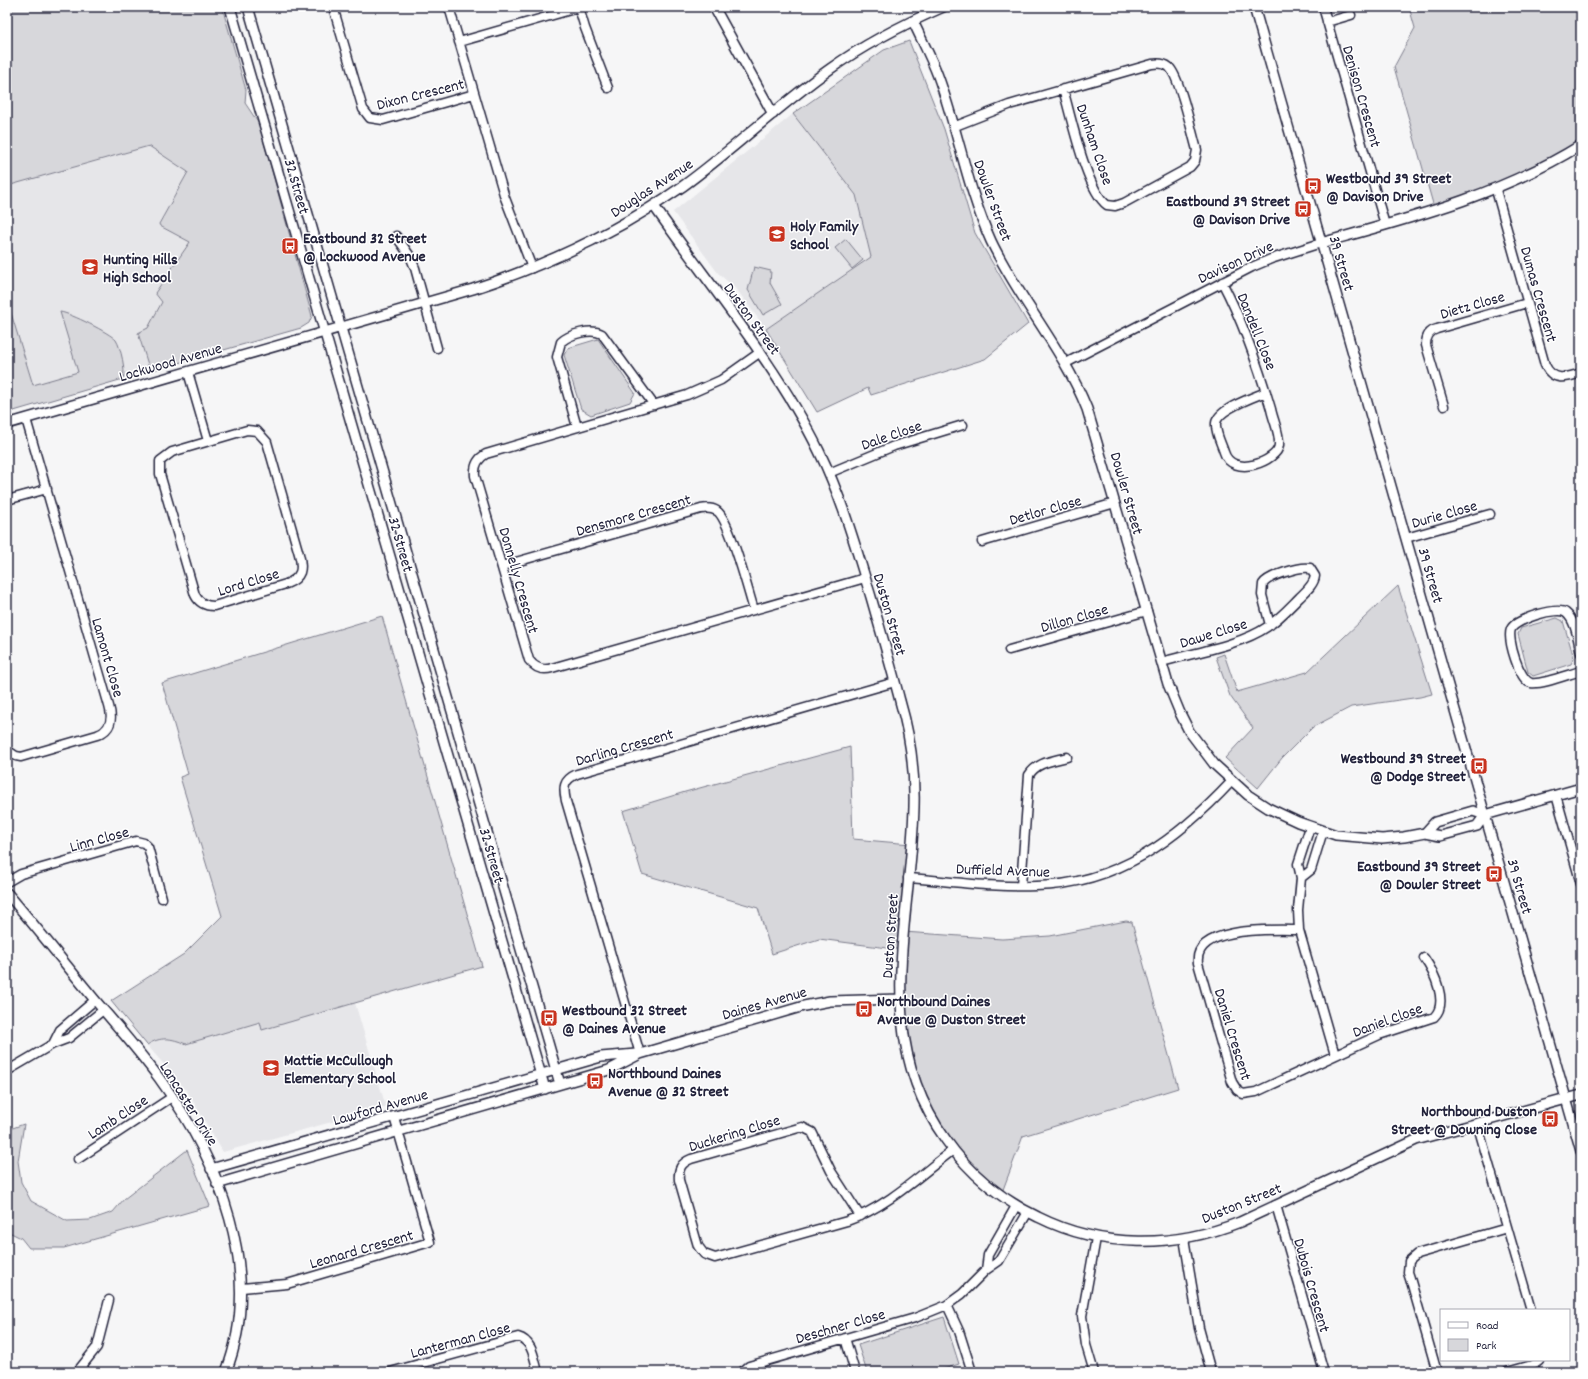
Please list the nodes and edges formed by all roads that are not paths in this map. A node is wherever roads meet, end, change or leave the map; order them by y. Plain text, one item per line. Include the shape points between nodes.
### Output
1 (230, 7) edge
2 (248, 7) edge
3 (333, 7) edge
4 (449, 7) edge
5 (580, 7) edge
6 (714, 7) edge
7 (944, 7) edge
8 (1254, 7) edge
9 (1323, 7) edge
10 (1351, 15) dead end
11 (913, 21) junction
12 (1327, 22) junction
13 (460, 42) junction
14 (608, 88) dead end
15 (1063, 89) junction
16 (474, 94) junction
17 (773, 114) junction
18 (953, 127) junction
19 (1581, 145) edge
20 (1496, 190) junction
21 (654, 206) junction
22 (1385, 225) junction
23 (396, 236) dead end
24 (1321, 243) junction
25 (532, 268) junction
26 (1222, 282) junction
27 (426, 303) junction
28 (1527, 303) junction
29 (341, 328) junction
30 (325, 332) junction
31 (437, 348) dead end
32 (759, 353) junction
33 (1066, 363) junction
34 (188, 372) junction
35 (1581, 374) edge
36 (1266, 392) junction
37 (654, 406) junction
38 (1444, 406) dead end
39 (26, 418) junction
40 (7, 424) edge
41 (963, 425) dead end
42 (577, 427) junction
43 (208, 442) junction
44 (829, 473) junction
45 (46, 489) junction
46 (7, 500) edge
47 (1115, 503) junction
48 (1490, 514) dead end
49 (1406, 538) junction
50 (982, 542) dead end
51 (502, 566) junction
52 (865, 578) junction
53 (754, 610) junction
54 (1147, 611) junction
55 (1270, 625) junction
56 (1009, 650) dead end
57 (1581, 653) edge
58 (1162, 662) junction
59 (1581, 671) edge
60 (895, 682) junction
61 (7, 750) edge
62 (1067, 757) dead end
63 (1232, 781) junction
64 (1581, 788) edge
65 (1556, 795) junction
66 (1485, 815) junction
67 (1310, 827) junction
68 (1323, 831) junction
69 (1425, 833) junction
70 (908, 878) junction
71 (1301, 878) junction
72 (7, 882) edge
73 (1581, 884) edge
74 (1021, 886) junction
75 (7, 892) edge
76 (162, 898) dead end
77 (1299, 930) junction
78 (1424, 958) dead end
79 (95, 1000) junction
80 (900, 1000) junction
81 (103, 1010) junction
82 (53, 1044) junction
83 (640, 1054) junction
84 (1335, 1054) junction
85 (556, 1070) junction
86 (7, 1071) edge
87 (541, 1074) junction
88 (560, 1084) junction
89 (545, 1089) junction
90 (1581, 1095) edge
91 (172, 1097) junction
92 (1566, 1099) junction
93 (394, 1117) junction
94 (1477, 1123) junction
95 (398, 1131) junction
96 (953, 1150) junction
97 (1581, 1151) edge
98 (78, 1159) dead end
99 (211, 1169) junction
100 (217, 1184) junction
101 (1276, 1205) junction
102 (1016, 1206) junction
103 (1028, 1212) junction
104 (860, 1216) junction
105 (1507, 1228) junction
106 (1096, 1238) junction
107 (1184, 1238) junction
108 (986, 1270) junction
109 (242, 1288) junction
110 (109, 1300) dead end
111 (947, 1304) junction
112 (1531, 1309) edge
113 (845, 1338) junction
114 (1537, 1361) edge
115 (77, 1372) edge
116 (226, 1372) edge
117 (390, 1372) edge
118 (538, 1372) edge
119 (742, 1372) edge
120 (855, 1372) edge
121 (972, 1372) edge
122 (1094, 1372) edge
123 (1211, 1372) edge
124 (1324, 1372) edge
125 (1437, 1372) edge
126 (1507, 1372) edge

1 - 30 street, 32 Street
2 - 29 street, 32 Street
3 - 16 street, Dixon Crescent via 363,109 370,118 383,120
4 - 13 street, Dixon Crescent
5 - 13 street
5 - 14 street
6 - 17 street
7 - 11 street, Douglas Avenue
8 - 24 street, 39 Street
9 - 12 street, Denison Crescent
10 - 12 street
11 - 17 street, Douglas Avenue via 872,42 828,70
11 - 18 street, Dowler Street via 938,75
12 - 22 street, Denison Crescent
13 - 16 street, Dixon Crescent
15 - 15 street, Dunham Close via 1085,166 1098,195 1107,205 1124,204 1186,170 1195,161 1197,150 1177,79 1166,64 1152,64
15 - 18 street, Dunham Close via 1009,105
16 - 25 street, Dixon Crescent via 507,205
17 - 21 street, Douglas Avenue via 705,170
18 - 33 street, Dowler Street via 977,205 992,242 1006,269
19 - 20 street, Davison Drive via 1542,168
20 - 22 street, Davison Drive
20 - 28 street, Dumas Crescent
21 - 25 street, Douglas Avenue via 584,245
21 - 32 street, Duston Street
22 - 24 street, Davison Drive
23 - 27 street via 413,262
24 - 26 street, Davison Drive via 1266,261
24 - 49 street, 39 Street
25 - 27 street, Douglas Avenue
26 - 33 street, Davison Drive
26 - 36 street, Dandell Close via 1248,336
27 - 29 street, Douglas Avenue
27 - 31 street
28 - 35 street, Dumas Crescent via 1548,370 1553,376 1561,378
28 - 38 street, Dietz Close via 1430,332 1426,345
29 - 30 street, Lockwood Avenue
29 - 85 street, 32 Street
30 - 34 street, Lockwood Avenue
30 - 87 street, 32 Street
32 - 37 street, Donnelly Crescent via 710,386
32 - 44 street, Duston Street via 797,410
33 - 47 street, Dowler Street via 1092,420
34 - 39 street, Lockwood Avenue
34 - 43 street
36 - 36 street, Dandell Close via 1223,412 1218,418 1216,428 1225,458 1235,466 1245,466 1269,459 1277,453 1279,440
37 - 42 street, Donnelly Crescent
37 - 42 street via 602,334 594,331 568,337 560,342 557,357
39 - 40 street, Lockwood Avenue
39 - 45 street, Lamont Close
41 - 44 street, Dale Close via 894,446
42 - 51 street, Donnelly Crescent via 486,454 478,461 475,476
43 - 43 street, Lord Close via 167,454 159,466 194,595 202,604 214,606 292,582 300,575 302,565 264,437 253,430
44 - 52 street, Duston Street
45 - 46 street
45 - 61 street, Lamont Close via 107,698 111,720 107,729 97,735 21,757
47 - 50 street, Detlor Close
47 - 54 street, Dowler Street
48 - 49 street, Durie Close
49 - 66 street, 39 Street
51 - 53 street, Densmore Crescent via 695,511 712,509 720,514 726,524
51 - 53 street, Donnelly Crescent via 527,656 534,666 541,669
52 - 53 street, Donnelly Crescent
52 - 60 street, Duston Street
54 - 56 street, Dillon Close
54 - 58 street, Dowler Street
55 - 55 street, Dawe Close via 1312,585 1315,576 1310,568 1273,576 1264,581 1261,590
55 - 58 street, Dawe Close via 1251,636
57 - 59 street via 1571,618 1564,612 1554,611 1522,620 1511,630 1510,639 1520,673 1527,681 1538,683
58 - 63 street, Dowler Street via 1175,702 1189,731
60 - 70 street, Duston Street via 907,732 912,770 914,806
60 - 83 street, Darling Crescent via 577,774 565,784 566,801
62 - 74 street via 1041,764 1029,775
63 - 67 street, Dowler Street via 1268,808
63 - 74 street, Duffield Avenue via 1184,828 1139,858 1116,869 1078,880 1051,885
64 - 65 street
65 - 66 street
65 - 73 street
66 - 69 street, Dowler Street via 1474,811 1436,822
66 - 69 street, Dowler Street via 1477,826 1440,836
66 - 92 street, 39 Street
67 - 68 street, Dowler Street
67 - 71 street via 1298,864
68 - 69 street, Dowler Street via 1348,837 1382,839 1404,838
68 - 71 street via 1311,870
70 - 74 street, Duffield Avenue
70 - 80 street, Duston Street
71 - 77 street via 1298,901
72 - 76 street, Linn Close via 21,874 136,841 148,847
75 - 79 street, Lancaster Drive
77 - 84 street
77 - 84 street, Daniel Crescent via 1246,932 1214,940 1205,944 1198,953 1198,963 1232,1082 1240,1093 1247,1095
78 - 84 street, Daniel Close via 1432,970 1439,996 1441,1006 1437,1014 1430,1019 1379,1035
79 - 81 street, Lancaster Drive
79 - 82 street via 60,1030
80 - 83 street, Daines Avenue via 816,1003
80 - 96 street, Duston Street via 905,1051 918,1090 933,1121
81 - 82 street via 69,1038
81 - 91 street, Lancaster Drive
82 - 86 street
83 - 85 street, Daines Avenue via 606,1056
83 - 88 street, Daines Avenue via 609,1070
85 - 87 street, Lawford Avenue
85 - 88 street, 32 Street
87 - 89 street, 32 Street
87 - 93 street, Lawford Avenue
88 - 89 street, Daines Avenue
89 - 95 street, Lawford Avenue
90 - 92 street, Duston Street
91 - 98 street, Lamb Close
91 - 99 street, Lancaster Drive
92 - 94 street, Duston Street
92 - 97 street, 39 Street
93 - 95 street, Leonard Crescent
93 - 99 street, Lawford Avenue
94 - 101 street, Duston Street via 1410,1142
94 - 105 street
95 - 100 street, Lawford Avenue
95 - 109 street, Leonard Crescent via 430,1242 287,1284
96 - 102 street, Duston Street via 975,1174
96 - 104 street, Duckering Close via 875,1208
99 - 100 street, Lancaster Drive
100 - 109 street, Lancaster Drive via 235,1239
101 - 107 street, Duston Street via 1225,1228
101 - 124 street, Dubois Crescent
102 - 103 street, Duston Street
102 - 108 street, Deschner Close via 988,1254
103 - 106 street, Duston Street via 1062,1228
103 - 108 street, Deschner Close via 999,1261
104 - 104 street, Duckering Close via 831,1171 812,1132 802,1127 691,1158 683,1163 679,1170 679,1180 698,1246 710,1258
105 - 112 street
105 - 125 street via 1417,1254 1409,1261 1408,1272
106 - 107 street, Duston Street via 1145,1242
106 - 122 street via 1082,1316
107 - 123 street via 1199,1328
108 - 111 street, Deschner Close via 972,1286
109 - 116 street, Lancaster Drive via 238,1331
110 - 115 street via 97,1347
111 - 113 street, Deschner Close via 920,1317
111 - 121 street
113 - 119 street, Deschner Close via 749,1366
113 - 120 street
114 - 126 street via 1532,1365
117 - 118 street, Lanterman Close via 518,1337 529,1344

